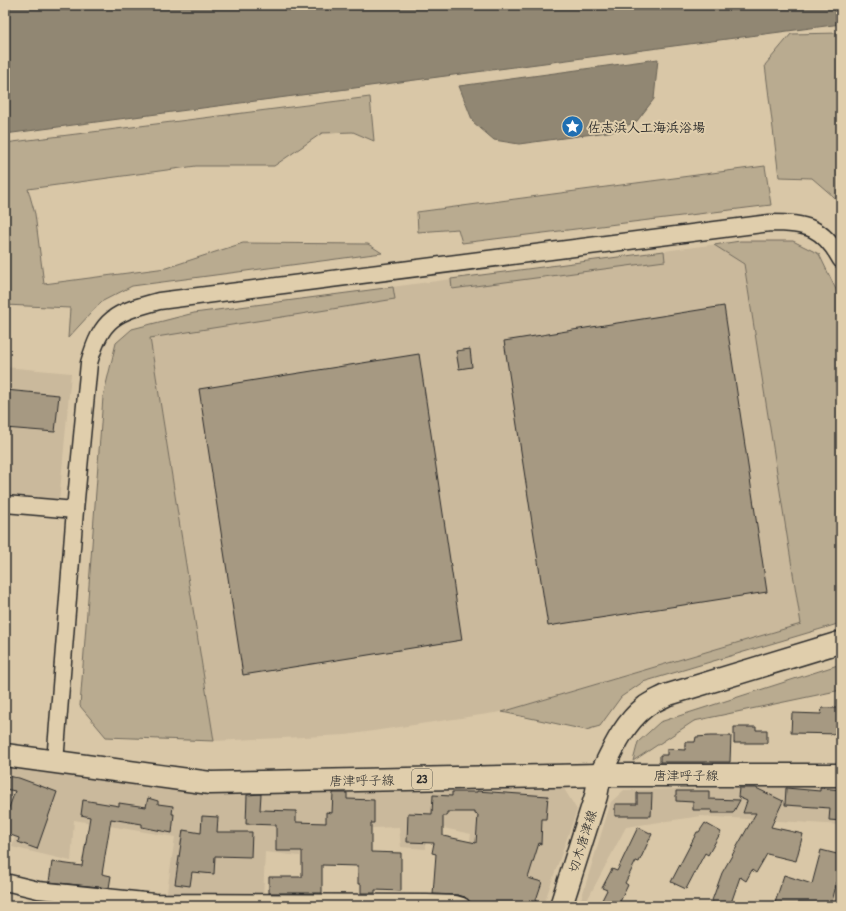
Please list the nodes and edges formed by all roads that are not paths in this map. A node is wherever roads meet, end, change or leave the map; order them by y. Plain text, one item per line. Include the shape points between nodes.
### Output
1 (841, 260) edge
2 (5, 504) edge
3 (75, 510) junction
4 (841, 642) edge
5 (5, 755) edge
6 (55, 762) junction
7 (600, 775) junction
8 (841, 775) edge
9 (5, 882) edge
10 (462, 906) edge
11 (561, 906) edge

1 - 3 street via 833,245 817,231 797,223 770,223 159,301 130,309 115,316 102,328 94,343 89,363
2 - 3 street
3 - 6 street
4 - 7 street via 667,696 645,707 627,726
5 - 6 main road, 唐津呼子線 / 23
6 - 7 main road, 唐津呼子線 / 23 via 210,783
7 - 8 main road, 唐津呼子線 / 23
7 - 11 main road, 切木唐津線 via 596,796
9 - 10 street via 38,890 154,902 427,903

